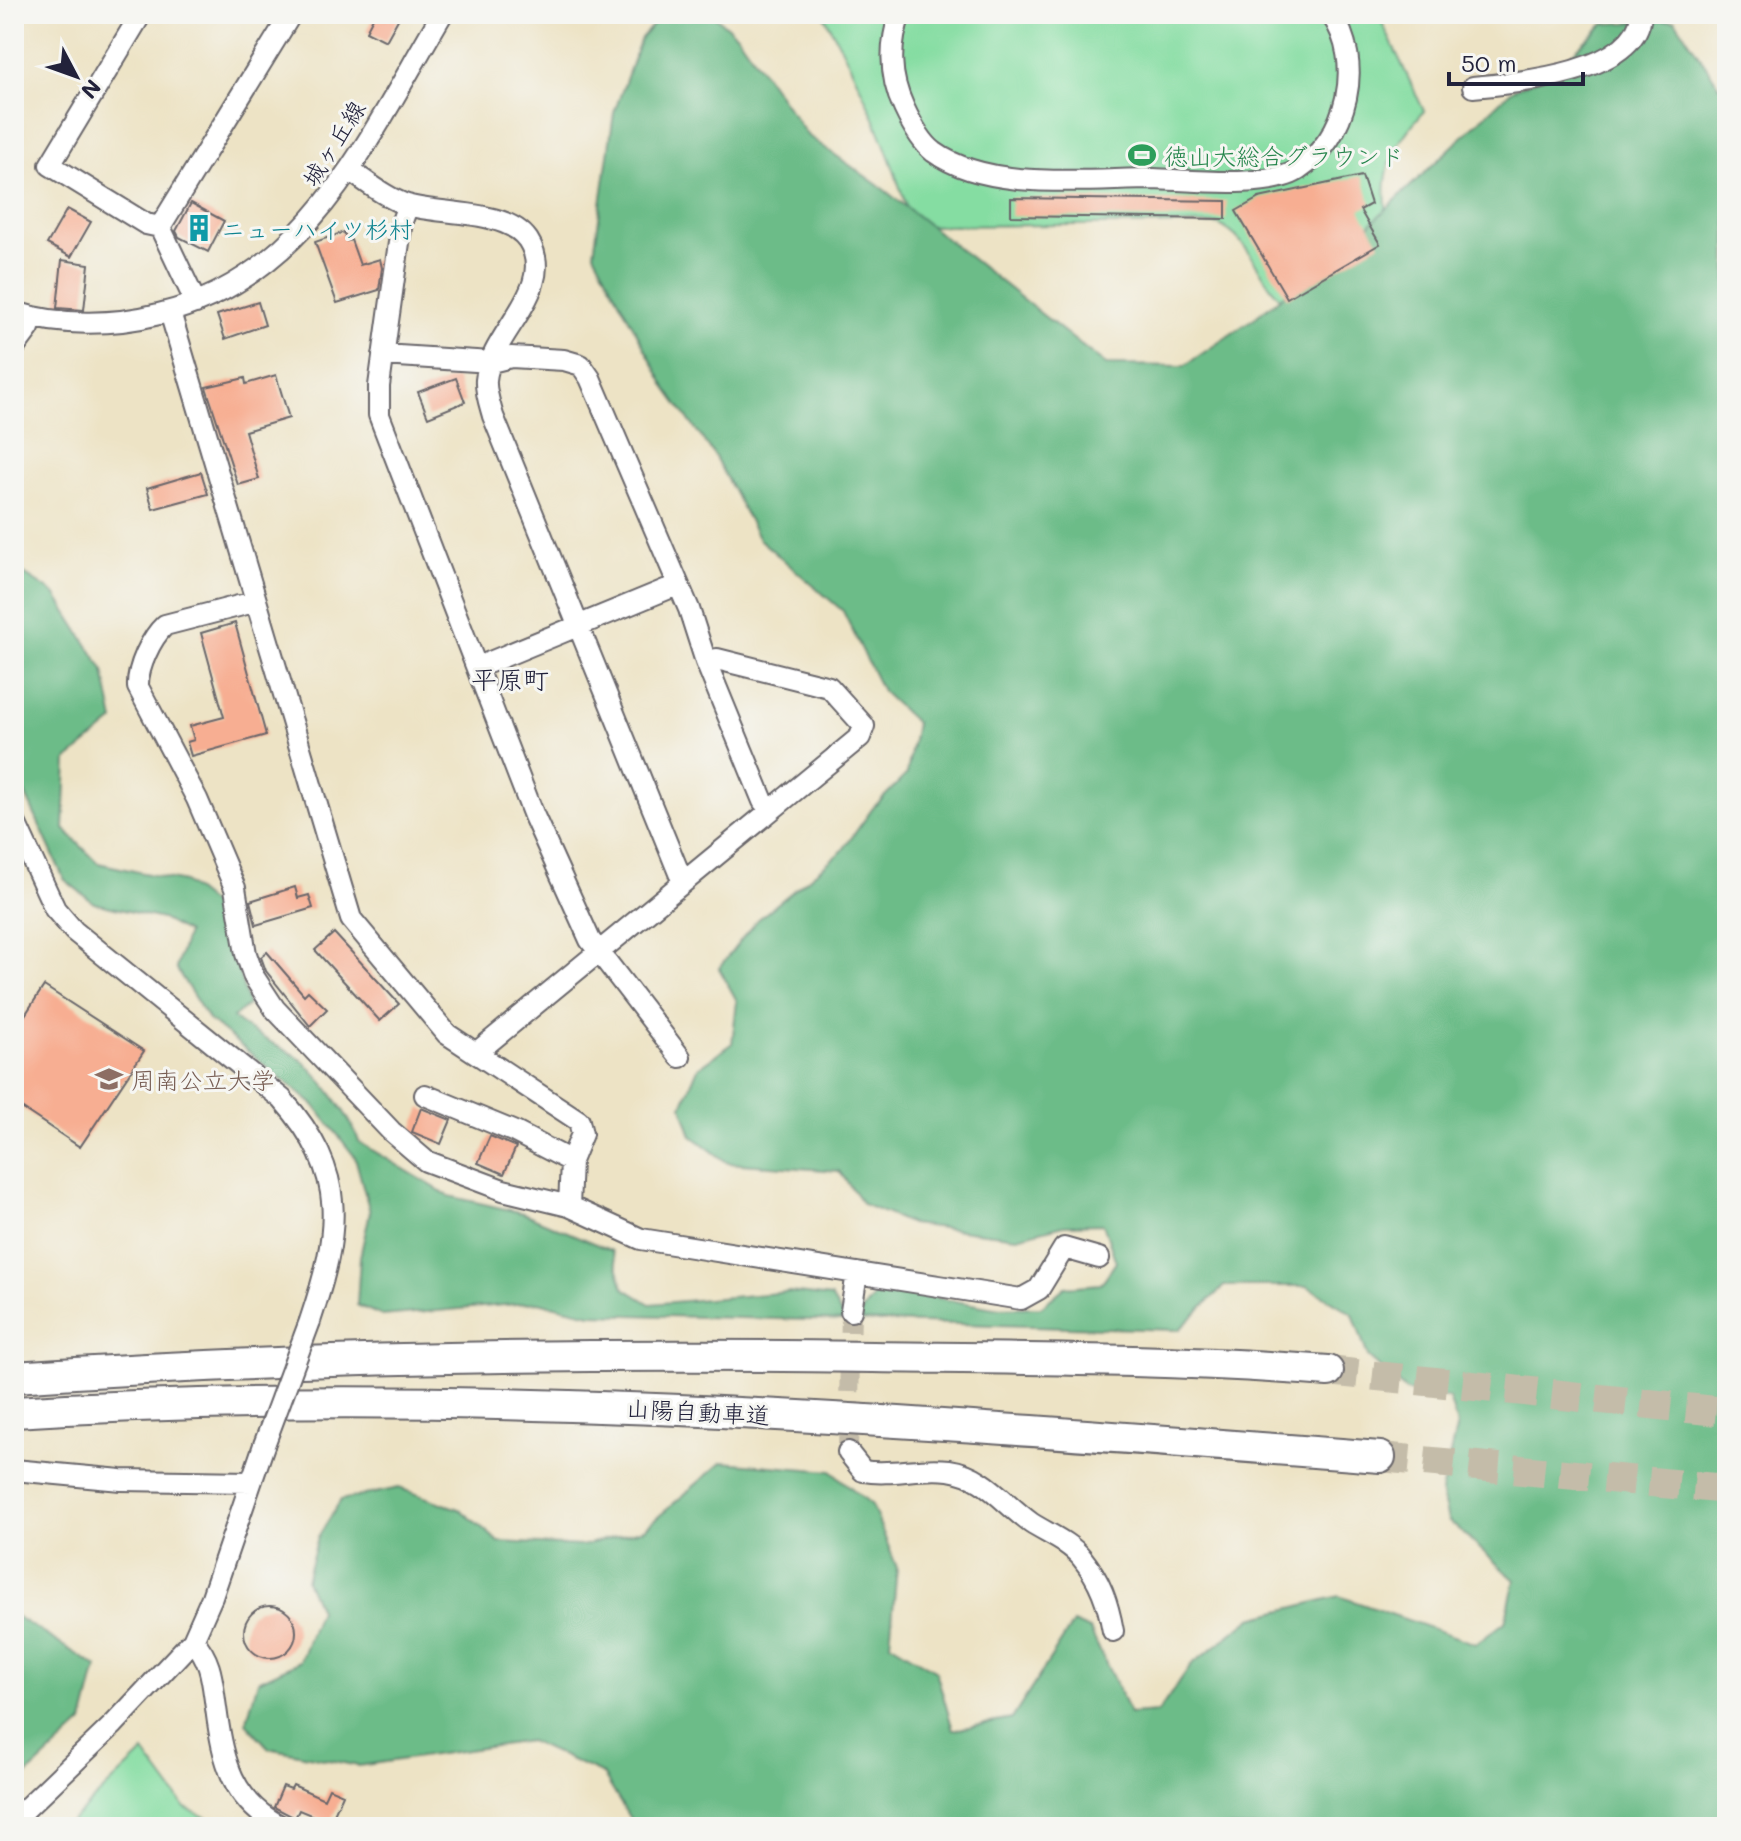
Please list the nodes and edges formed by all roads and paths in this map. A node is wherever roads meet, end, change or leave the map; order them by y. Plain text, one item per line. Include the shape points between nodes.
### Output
1 (141, 14) edge
2 (291, 14) edge
3 (442, 14) edge
4 (900, 14) edge
5 (1331, 14) edge
6 (1641, 14) edge
7 (1473, 87) dead end
8 (349, 170) junction
9 (408, 205) junction
10 (160, 227) junction
11 (196, 303) junction
12 (170, 312) junction
13 (23, 315) edge
14 (14, 348) edge
15 (383, 355) junction
16 (491, 362) junction
17 (677, 585) junction
18 (254, 602) junction
19 (577, 626) junction
20 (706, 662) junction
21 (478, 667) junction
22 (771, 810) junction
23 (14, 820) edge
24 (685, 881) junction
25 (598, 953) junction
26 (476, 1053) junction
27 (680, 1057) dead end
28 (425, 1095) dead end
29 (571, 1161) junction
30 (569, 1206) junction
31 (1099, 1258) dead end
32 (857, 1273) junction
33 (851, 1311) tunnel mouth
34 (1328, 1371) tunnel mouth
35 (14, 1377) edge
36 (14, 1412) edge
37 (848, 1452) dead end
38 (1380, 1457) tunnel mouth
39 (14, 1470) edge
40 (251, 1482) junction
41 (1113, 1631) dead end
42 (193, 1640) junction
43 (14, 1820) edge
44 (275, 1823) edge

1 - 10 street via 50,165 146,224
2 - 10 street
3 - 8 street, 城ヶ丘線
4 - 5 street via 890,58 898,96 933,151 962,167 1036,179 1230,180 1264,179 1297,170 1329,139 1345,104 1349,73
6 - 7 street via 1622,48 1573,74
8 - 9 street
8 - 11 street, 城ヶ丘線 via 327,204 269,263
9 - 15 street
9 - 16 street via 502,221 524,234 535,252 530,290
10 - 11 street
11 - 12 street, 城ヶ丘線
12 - 13 street, 城ヶ丘線 via 99,322
12 - 18 street
13 - 14 street via 29,328
15 - 16 street
15 - 21 street via 379,415
16 - 17 street via 511,357 581,365
16 - 19 street via 485,381 493,416
17 - 19 street
17 - 20 street
18 - 26 street via 351,919 432,1018
18 - 30 street via 165,625 138,677 138,687 197,799 235,888 254,977 275,1009 426,1161 503,1190
19 - 21 street
19 - 24 street
20 - 22 street
20 - 22 street via 717,659 829,687 864,726 860,737
21 - 25 street via 534,816
22 - 24 street
23 - 40 street, bridge via 55,909 74,931 282,1099 322,1156 334,1224 327,1268
24 - 25 street
25 - 26 street
25 - 27 street
26 - 29 street via 579,1121 582,1134
28 - 29 street
29 - 30 street
30 - 32 street via 641,1239
31 - 32 street via 1064,1248 1039,1289 1021,1299
32 - 33 street
34 - 35 highway via 1137,1358 679,1354 434,1358
36 - 38 highway, 山陽自動車道 via 321,1401 521,1402 950,1425
37 - 41 street via 863,1471 884,1475 950,1470 987,1485 1082,1558 1107,1602
39 - 40 street via 121,1480
40 - 42 street
42 - 43 street
42 - 44 street via 211,1669 234,1784 246,1803

